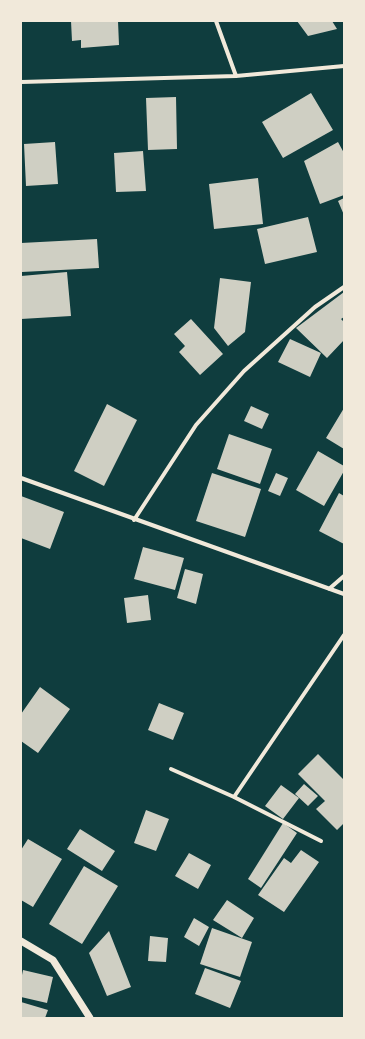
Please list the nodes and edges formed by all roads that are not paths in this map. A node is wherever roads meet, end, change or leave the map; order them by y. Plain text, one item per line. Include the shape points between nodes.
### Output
1 (216, 21) edge
2 (344, 66) edge
3 (236, 76) junction
4 (21, 82) edge
5 (344, 287) edge
6 (21, 478) edge
7 (134, 520) junction
8 (344, 576) edge
9 (328, 589) junction
10 (344, 594) edge
11 (344, 635) edge
12 (171, 769) dead end
13 (234, 797) junction
14 (321, 841) dead end
15 (21, 941) edge
16 (90, 1018) edge

1 - 3 street
2 - 3 street
3 - 4 street
5 - 7 street via 316,307 244,371 196,425
6 - 7 street
7 - 9 street
8 - 9 street
9 - 10 street
11 - 13 street
12 - 13 street
13 - 14 street
15 - 16 street via 53,960

